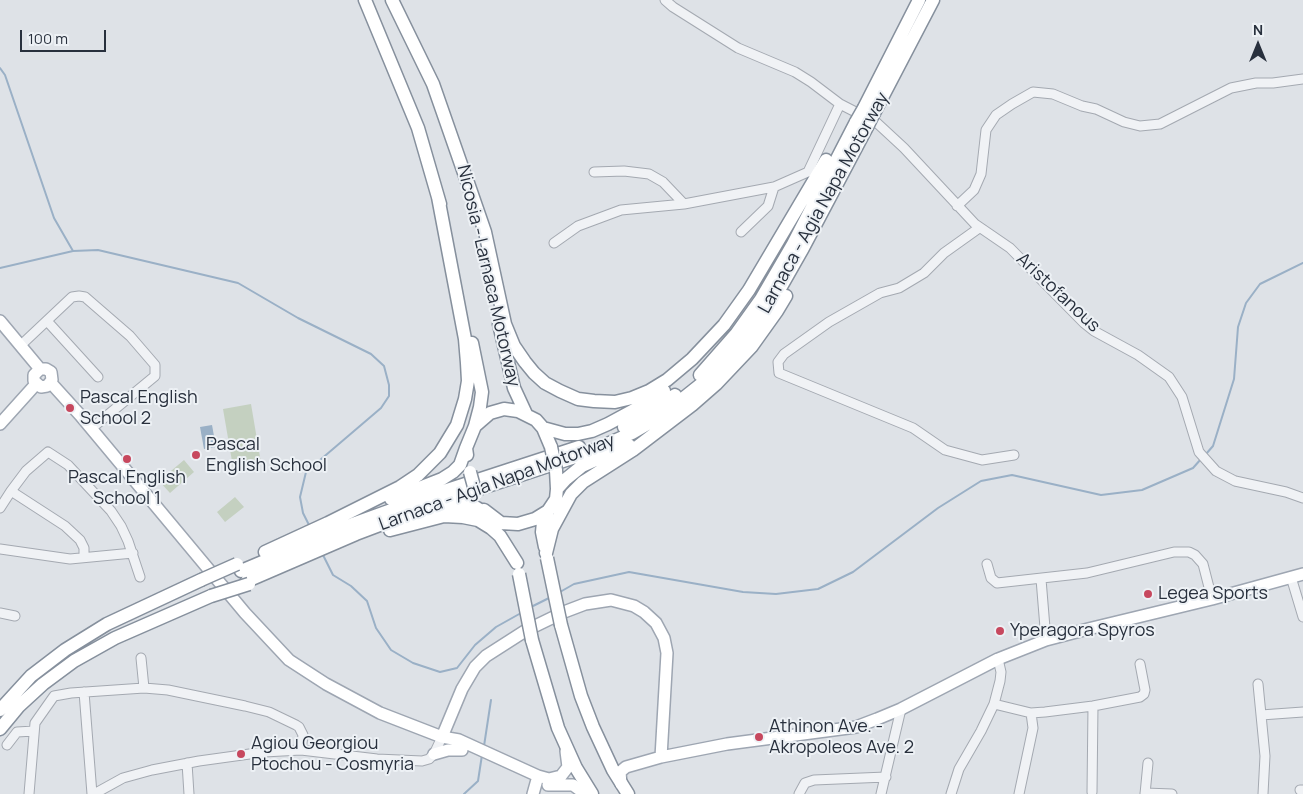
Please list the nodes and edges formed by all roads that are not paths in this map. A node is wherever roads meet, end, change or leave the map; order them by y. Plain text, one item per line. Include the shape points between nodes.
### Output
1 (365, 0) edge
2 (392, 0) edge
3 (665, 0) edge
4 (914, 0) edge
5 (919, 0) edge
6 (933, 0) edge
7 (1303, 79) edge
8 (840, 104) junction
9 (864, 116) junction
10 (849, 135) junction
11 (594, 172) dead end
12 (468, 183) junction
13 (774, 187) junction
14 (831, 195) junction
15 (438, 197) junction
16 (684, 204) junction
17 (957, 206) junction
18 (979, 228) junction
19 (741, 232) dead end
20 (554, 243) dead end
21 (0, 320) edge
22 (47, 321) junction
23 (20, 346) junction
24 (40, 369) junction
25 (98, 377) dead end
26 (51, 383) junction
27 (36, 384) junction
28 (526, 414) junction
29 (0, 424) edge
30 (475, 426) junction
31 (664, 426) junction
32 (92, 428) junction
33 (543, 428) junction
34 (466, 448) junction
35 (1014, 455) dead end
36 (558, 489) junction
37 (11, 491) junction
38 (1303, 498) edge
39 (0, 508) edge
40 (548, 511) junction
41 (490, 516) junction
42 (328, 523) junction
43 (501, 523) junction
44 (390, 530) junction
45 (0, 549) edge
46 (133, 553) junction
47 (547, 556) junction
48 (84, 557) junction
49 (987, 564) dead end
50 (518, 568) junction
51 (1303, 574) edge
52 (245, 577) junction
53 (1291, 577) junction
54 (140, 578) dead end
55 (1041, 579) junction
56 (208, 591) junction
57 (1212, 599) junction
58 (0, 613) edge
59 (15, 616) dead end
60 (1303, 617) edge
61 (1046, 640) junction
62 (141, 658) dead end
63 (998, 659) junction
64 (1140, 664) dead end
65 (1258, 684) dead end
66 (144, 688) junction
67 (84, 692) junction
68 (994, 704) junction
69 (1093, 706) junction
70 (901, 709) junction
71 (1303, 712) edge
72 (1031, 713) junction
73 (1261, 716) junction
74 (2, 717) edge
75 (34, 731) junction
76 (442, 737) junction
77 (599, 741) junction
78 (7, 745) dead end
79 (565, 745) junction
80 (302, 750) junction
81 (462, 750) junction
82 (434, 754) junction
83 (482, 754) junction
84 (661, 757) junction
85 (648, 760) junction
86 (1148, 763) dead end
87 (187, 764) junction
88 (886, 777) junction
89 (537, 779) junction
90 (624, 789) edge
91 (1092, 792) dead end
92 (29, 794) edge
93 (93, 794) edge
94 (189, 794) edge
95 (534, 794) edge
96 (585, 794) edge
97 (592, 794) edge
98 (799, 794) edge
99 (881, 794) edge
100 (951, 794) edge
101 (1019, 794) edge
102 (1145, 794) edge
103 (1172, 794) edge
104 (1263, 794) edge

1 - 15 highway via 415,120
2 - 12 highway, Nicosia - Larnaca Motorway via 433,84
3 - 8 street, Aristofanous via 738,48 812,82
4 - 9 highway
5 - 9 highway, Larnaca - Agia Napa Motorway
6 - 9 highway, Larnaca - Agia Napa Motorway
7 - 17 street via 1231,88 1160,124 1140,126 1053,94 1032,92 996,115 986,130 981,174 974,190
8 - 9 street, Aristofanous
8 - 13 street via 808,172
9 - 10 highway, Larnaca - Agia Napa Motorway
9 - 12 highway via 808,194 724,325 667,380 649,392 615,402 578,399 545,383 514,346 505,324 485,232
9 - 14 highway, Larnaca - Agia Napa Motorway
9 - 17 street, Aristofanous via 904,148
10 - 33 highway via 754,293 728,330 698,362 645,404 592,431 565,434
10 - 52 highway, Larnaca - Agia Napa Motorway via 794,244 761,299 730,342 684,389 628,426 584,446 353,524
11 - 16 street via 649,174 663,182
12 - 28 highway, Nicosia - Larnaca Motorway via 508,371
13 - 16 street
13 - 19 street via 768,206
14 - 31 highway via 798,275 752,346 716,384
14 - 52 highway, Larnaca - Agia Napa Motorway via 770,306 744,341 710,377 661,416 588,453 428,507
15 - 30 highway via 482,392
15 - 42 highway via 464,339 468,381 466,399 457,425 440,453 418,475
16 - 20 street via 621,210 578,226
17 - 18 street, Aristofanous
18 - 35 street via 944,253 924,273 830,322 784,354 778,362 779,373 913,428 945,450 982,460
18 - 38 street, Aristofanous via 1010,248 1094,331 1138,355 1169,377 1182,397 1201,455 1224,477
21 - 23 main road
22 - 23 street
22 - 25 street
22 - 32 street via 72,297 85,297 130,336 154,365 155,376
23 - 24 main road
24 - 26 main road via 51,372
24 - 27 main road via 34,375
26 - 27 main road via 44,387
26 - 32 main road
27 - 29 main road
28 - 30 highway via 504,409 490,413
28 - 33 highway
30 - 34 highway
31 - 36 highway via 582,466
31 - 47 highway via 634,450 583,482 571,494 552,529
32 - 76 main road via 245,613 290,660 354,700
33 - 36 highway, bridge via 551,447
34 - 41 highway, bridge via 476,494 483,510
34 - 42 highway via 460,465 442,479
36 - 40 highway
37 - 39 street
37 - 46 street via 30,466 48,452 68,465 111,511
37 - 48 street via 65,526 80,540
40 - 43 highway via 527,522
40 - 47 highway via 542,532
41 - 43 highway
41 - 44 highway via 477,508 456,506
42 - 52 highway
43 - 50 highway via 511,536
44 - 50 highway via 444,516 478,520 500,536
44 - 52 highway via 311,562
45 - 48 street via 70,559
46 - 48 street
46 - 54 street
47 - 77 highway, bridge via 560,625 581,696
49 - 55 street via 991,578 997,582
50 - 79 highway, bridge via 532,640
51 - 53 main road
52 - 56 highway
52 - 56 highway, Larnaca - Agia Napa Motorway
53 - 57 main road
53 - 60 street
55 - 57 street via 1087,573 1181,551 1195,555 1203,564
55 - 61 street
56 - 74 highway via 78,665 23,708
56 - 74 highway, Larnaca - Agia Napa Motorway via 118,625 68,652 34,678
57 - 61 main road
58 - 59 street
61 - 63 main road
62 - 66 street
63 - 68 street via 1000,681
63 - 70 main road
64 - 69 street via 1144,694
65 - 73 street
66 - 67 street
66 - 80 street via 168,690 269,712 299,727 303,735
67 - 75 street via 54,696 35,724
67 - 93 street
68 - 72 street
68 - 100 street via 959,769
69 - 72 street
69 - 91 street
70 - 84 main road via 856,726
70 - 88 street
71 - 73 street
72 - 101 street via 1033,728
73 - 104 street via 1265,756
75 - 78 street via 17,732
75 - 92 street
76 - 81 main road
76 - 82 street
76 - 83 main road via 459,740
76 - 84 main road via 462,689 486,656 524,631 564,612 585,604 612,600 644,612 664,638 667,659
77 - 85 main road via 617,760
77 - 90 highway
79 - 89 main road via 568,763 564,774 554,779
79 - 97 highway
80 - 82 street via 417,762
80 - 87 street via 264,752
81 - 82 main road
81 - 83 main road
83 - 89 main road
84 - 85 main road
85 - 90 main road via 622,769 619,776
86 - 102 street
87 - 93 street via 124,778
87 - 94 street
88 - 98 street via 814,780 805,783
88 - 99 street
89 - 95 main road
89 - 96 main road via 547,785 573,785
102 - 103 street

